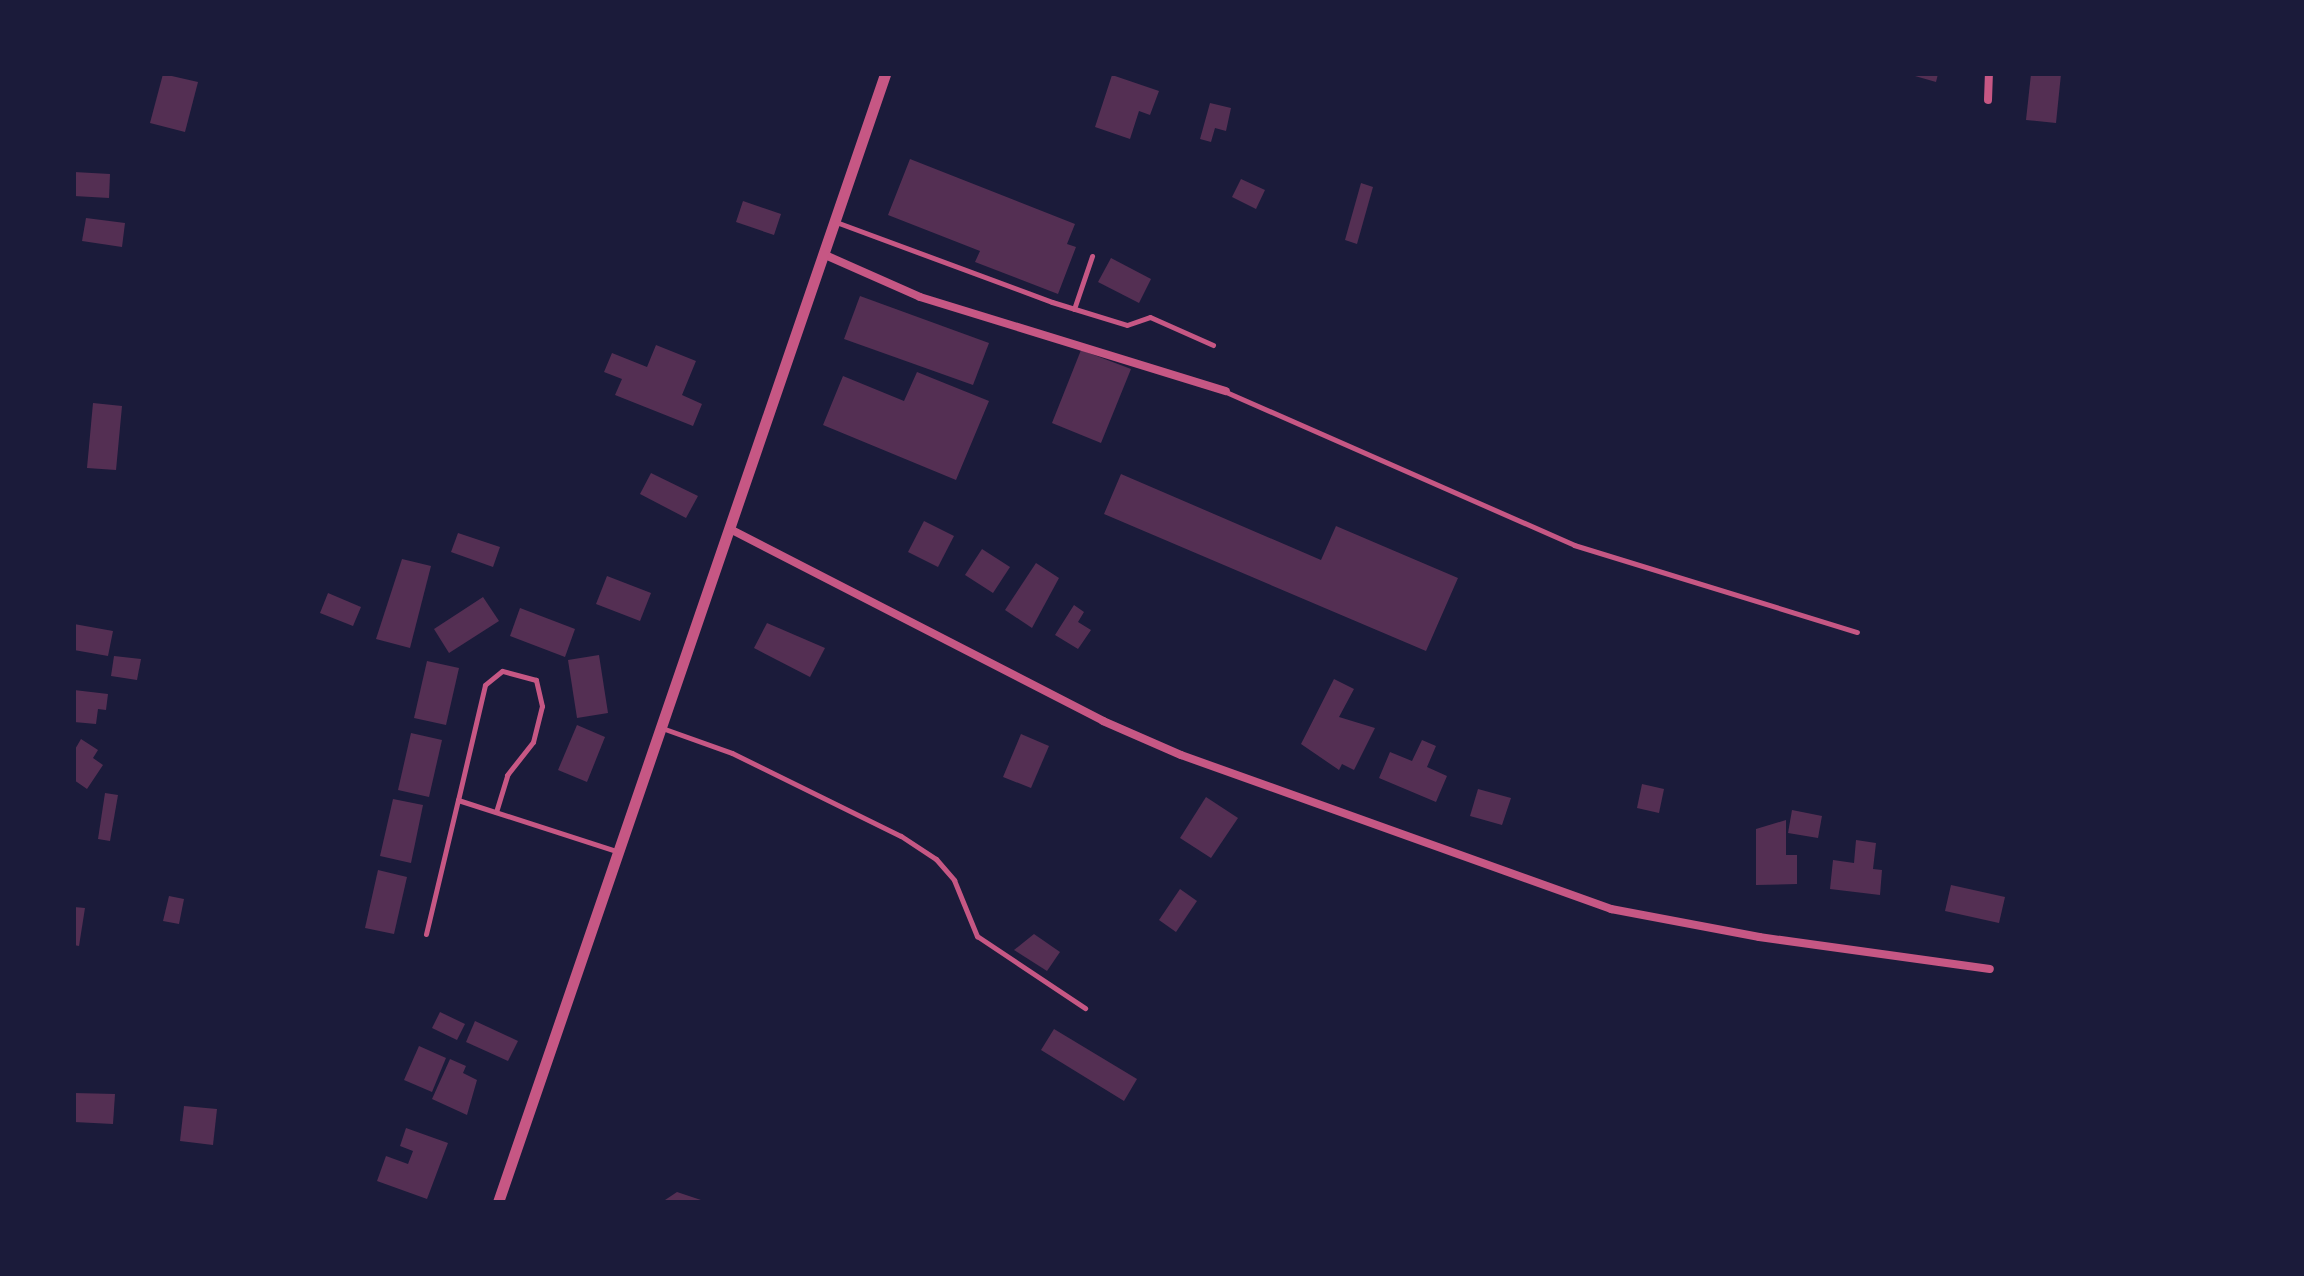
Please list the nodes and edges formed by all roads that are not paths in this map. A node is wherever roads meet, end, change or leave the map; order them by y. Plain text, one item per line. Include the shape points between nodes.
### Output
1 (885, 74) edge
2 (1989, 74) edge
3 (1988, 100) dead end
4 (835, 222) junction
5 (823, 254) junction
6 (1092, 256) dead end
7 (1074, 309) junction
8 (1213, 345) dead end
9 (1226, 391) joint
10 (730, 529) junction
11 (1857, 632) dead end
12 (661, 728) junction
13 (458, 800) junction
14 (496, 812) junction
15 (620, 852) junction
16 (426, 934) dead end
17 (1990, 969) dead end
18 (1085, 1008) dead end
19 (498, 1202) edge

1 - 4 street
2 - 3 street
4 - 5 street
4 - 7 lane
5 - 9 street via 920,297
5 - 10 street
6 - 7 lane
7 - 8 lane via 1127,325 1150,317
9 - 11 lane via 1574,545
10 - 12 street
10 - 17 street via 1103,721 1181,755 1611,909 1759,937
12 - 15 street
12 - 18 lane via 732,753 901,836 936,859 954,880 977,936
13 - 14 lane
13 - 14 lane via 485,685 502,671 536,680 542,706 533,742 507,775
13 - 16 lane
14 - 15 lane
15 - 19 street

